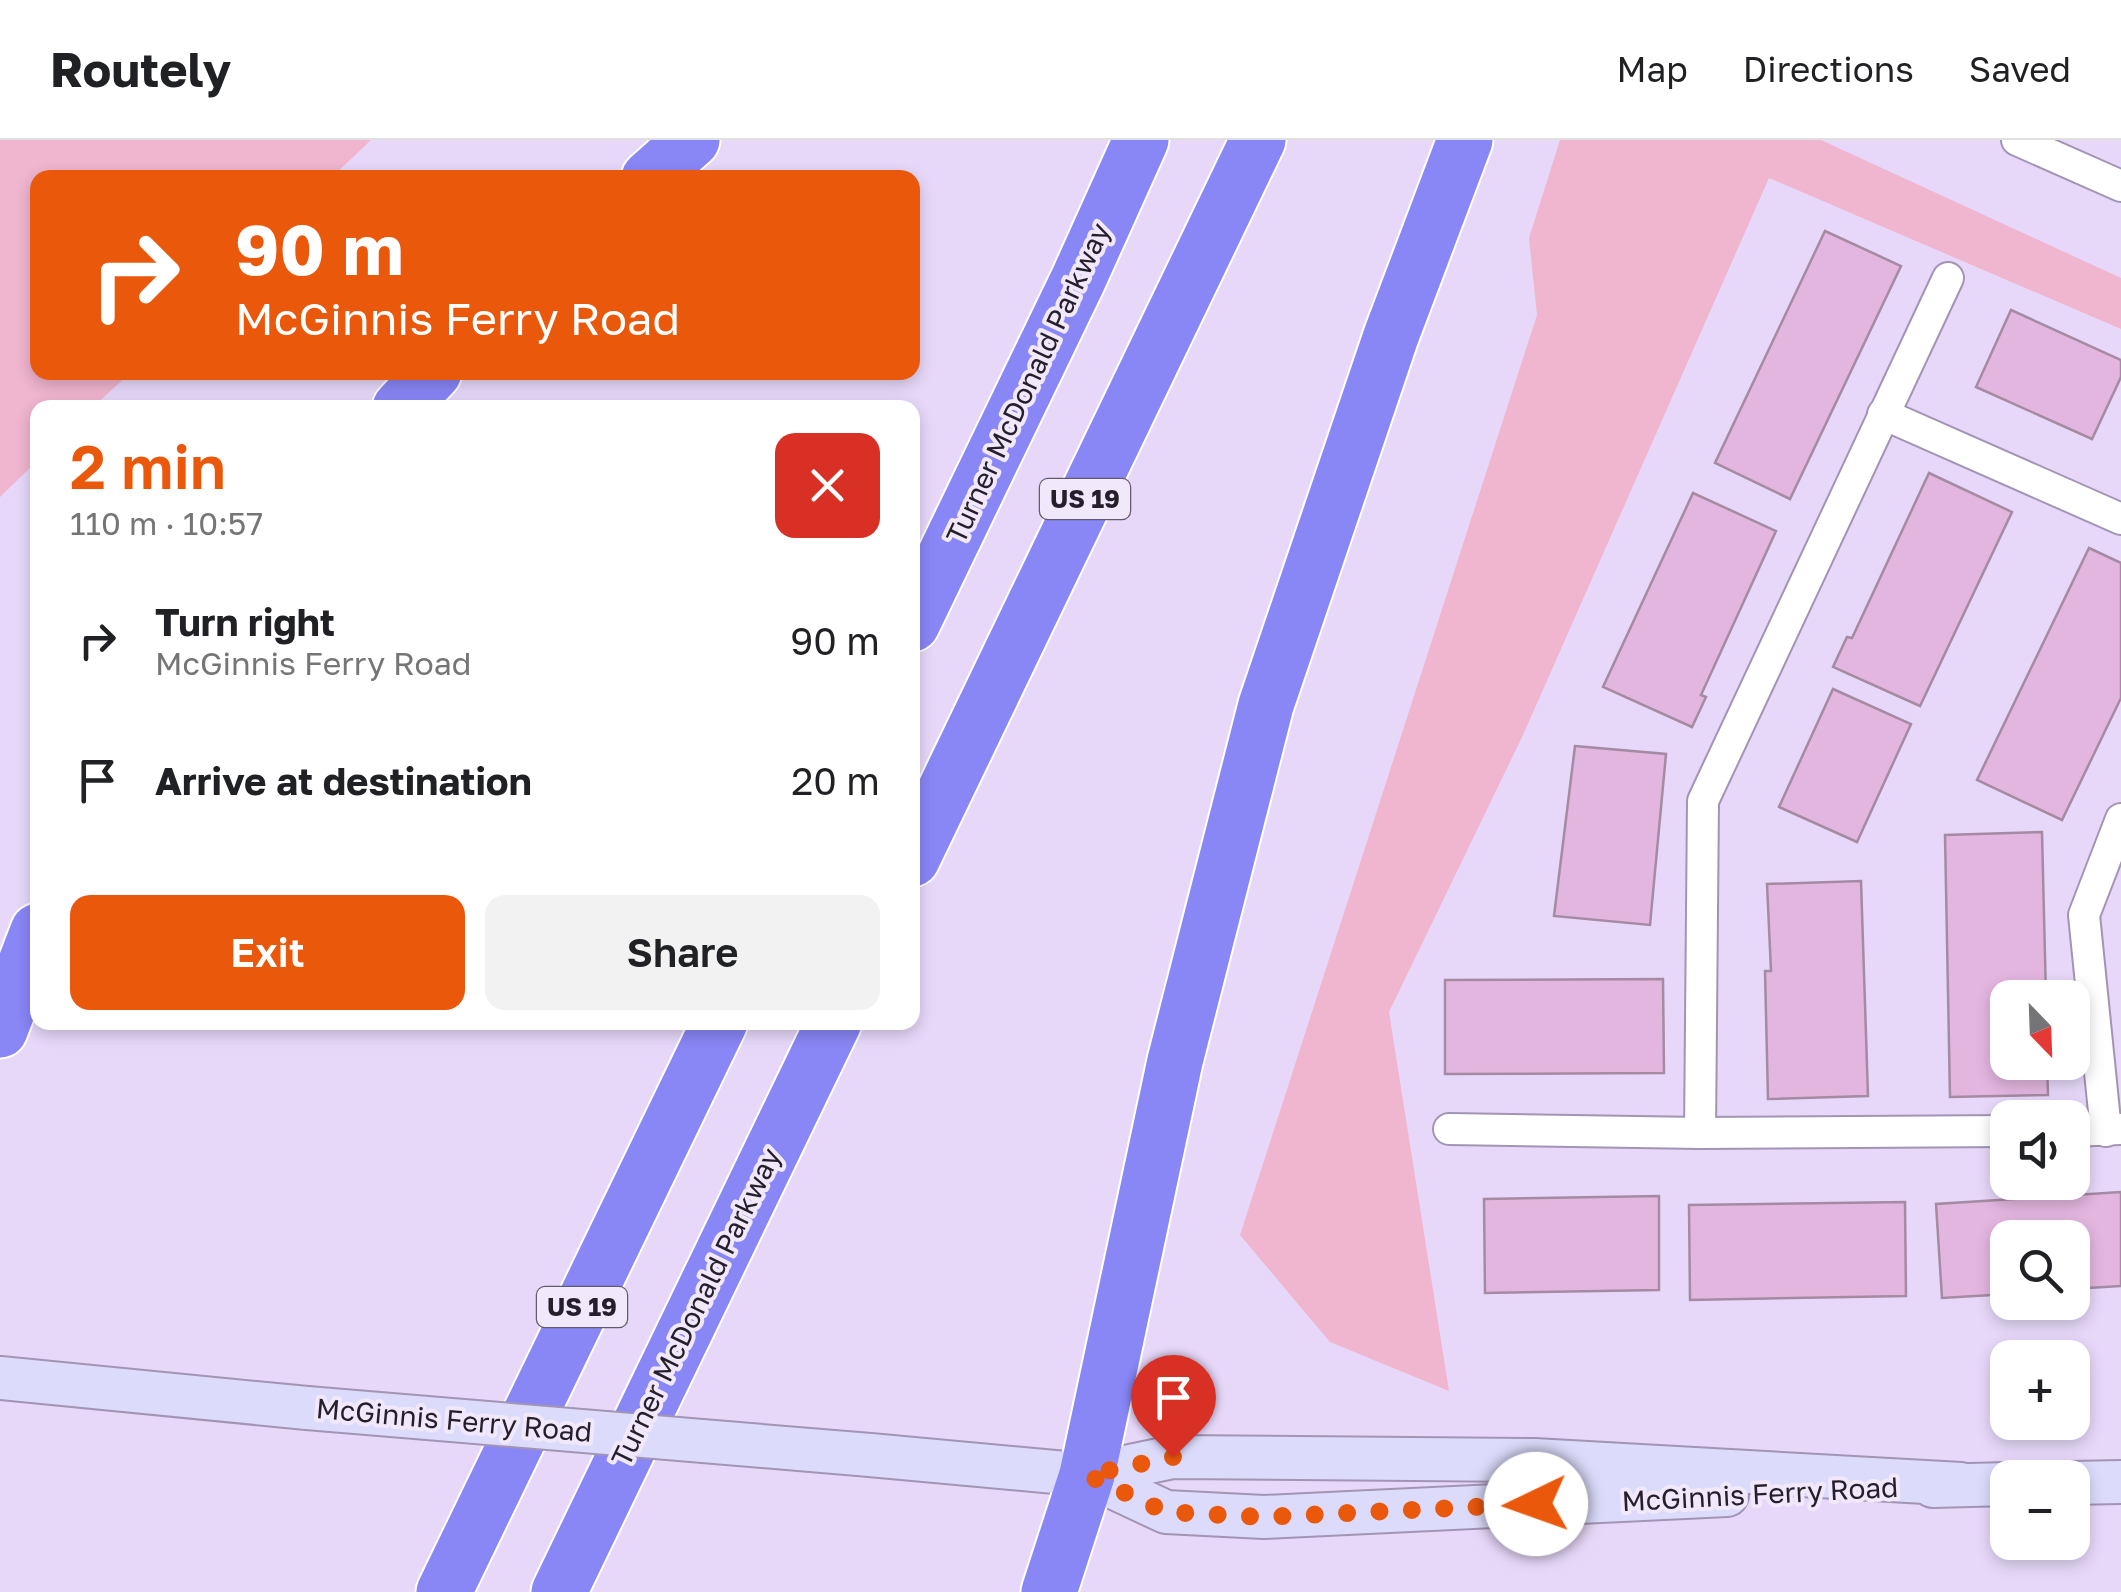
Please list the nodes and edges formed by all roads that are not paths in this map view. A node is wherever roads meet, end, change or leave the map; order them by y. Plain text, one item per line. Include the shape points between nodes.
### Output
1 (692, 140) edge
2 (1140, 140) edge
3 (1258, 140) edge
4 (1465, 140) edge
5 (2017, 140) edge
6 (659, 170) edge
7 (2121, 186) edge
8 (1948, 278) dead end
9 (426, 380) edge
10 (408, 400) edge
11 (1884, 414) junction
12 (2121, 519) edge
13 (920, 607) edge
14 (2121, 819) edge
15 (920, 841) edge
16 (30, 952) edge
17 (0, 1030) edge
18 (716, 1030) edge
19 (830, 1030) edge
20 (1449, 1129) dead end
21 (2114, 1130) edge
22 (1990, 1131) edge
23 (1700, 1133) junction
24 (0, 1378) edge
25 (1087, 1475) junction
26 (2121, 1482) edge
27 (2090, 1483) edge
28 (1961, 1484) junction
29 (1990, 1484) edge
30 (444, 1592) edge
31 (558, 1592) edge
32 (1049, 1592) edge

1 - 6 highway
2 - 13 highway, Turner McDonald Parkway
3 - 15 highway, US 19
4 - 25 highway via 1266,704 1176,1062
5 - 7 street
8 - 11 street
9 - 10 highway
11 - 12 street
11 - 23 street via 1702,801
14 - 21 street via 2084,915
16 - 17 highway
18 - 30 highway, US 19
19 - 31 highway, Turner McDonald Parkway
20 - 23 street
22 - 23 street
24 - 25 main road, McGinnis Ferry Road, bridge
25 - 28 main road, McGinnis Ferry Road via 1173,1457 1534,1460
25 - 28 main road, McGinnis Ferry Road via 1166,1512 1264,1517
25 - 32 highway
26 - 27 main road
28 - 29 main road, McGinnis Ferry Road

